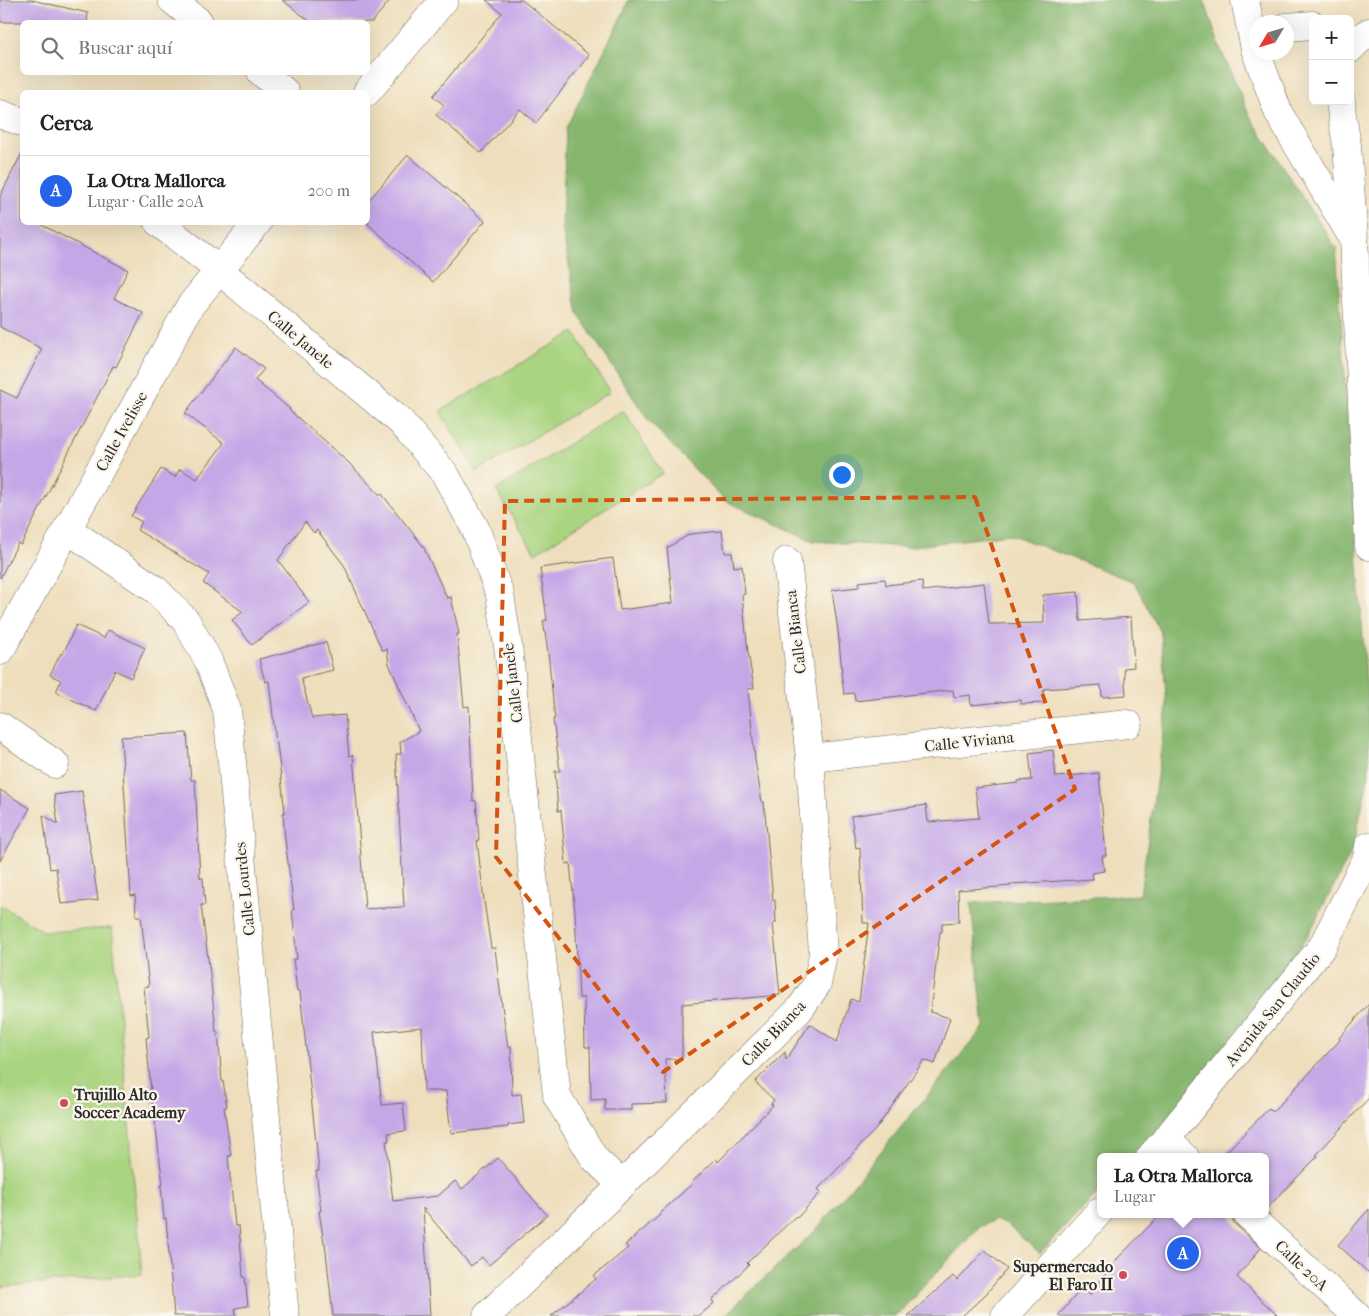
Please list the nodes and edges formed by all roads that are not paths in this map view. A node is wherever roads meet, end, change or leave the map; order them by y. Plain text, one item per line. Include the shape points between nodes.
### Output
1 (172, 0) edge
2 (444, 0) edge
3 (1244, 0) edge
4 (1249, 17) edge
5 (197, 20) edge
6 (1369, 21) edge
7 (1354, 22) edge
8 (1309, 25) edge
9 (1294, 26) edge
10 (1369, 32) edge
11 (1354, 45) edge
12 (1259, 60) edge
13 (265, 75) edge
14 (283, 90) edge
15 (369, 90) edge
16 (1341, 105) edge
17 (0, 114) edge
18 (20, 121) edge
19 (162, 225) edge
20 (256, 225) edge
21 (1354, 239) junction
22 (219, 270) junction
23 (67, 529) junction
24 (1369, 546) edge
25 (787, 560) dead end
26 (0, 651) edge
27 (1128, 724) dead end
28 (0, 726) edge
29 (810, 758) junction
30 (55, 764) dead end
31 (1369, 846) edge
32 (1167, 1151) edge
33 (622, 1186) junction
34 (1097, 1214) edge
35 (1251, 1218) edge
36 (285, 1316) edge
37 (488, 1316) edge
38 (1004, 1316) edge
39 (1357, 1316) edge

1 - 5 street
2 - 15 street
3 - 4 street
6 - 7 street
8 - 9 street
10 - 11 street
12 - 21 street via 1279,114
13 - 14 street
16 - 21 street
17 - 18 street
19 - 22 street, Calle Janele
20 - 22 street, Calle Ivelisse
21 - 24 street
22 - 23 street, Calle Ivelisse via 190,306
22 - 33 street, Calle Janele via 400,422 445,474 475,528 500,595 508,646 557,1096 594,1158
23 - 26 street, Calle Ivelisse
23 - 36 street, Calle Lourdes via 156,590 186,622 208,660 227,710
25 - 29 street, Calle Bianca
27 - 29 street, Calle Viviana
28 - 30 street
29 - 33 street, Calle Bianca via 824,954 818,984 800,1009
31 - 32 street, Avenida San Claudio via 1367,858 1322,947
33 - 37 street, Calle Bianca
34 - 38 street
35 - 39 street, Calle 20A

